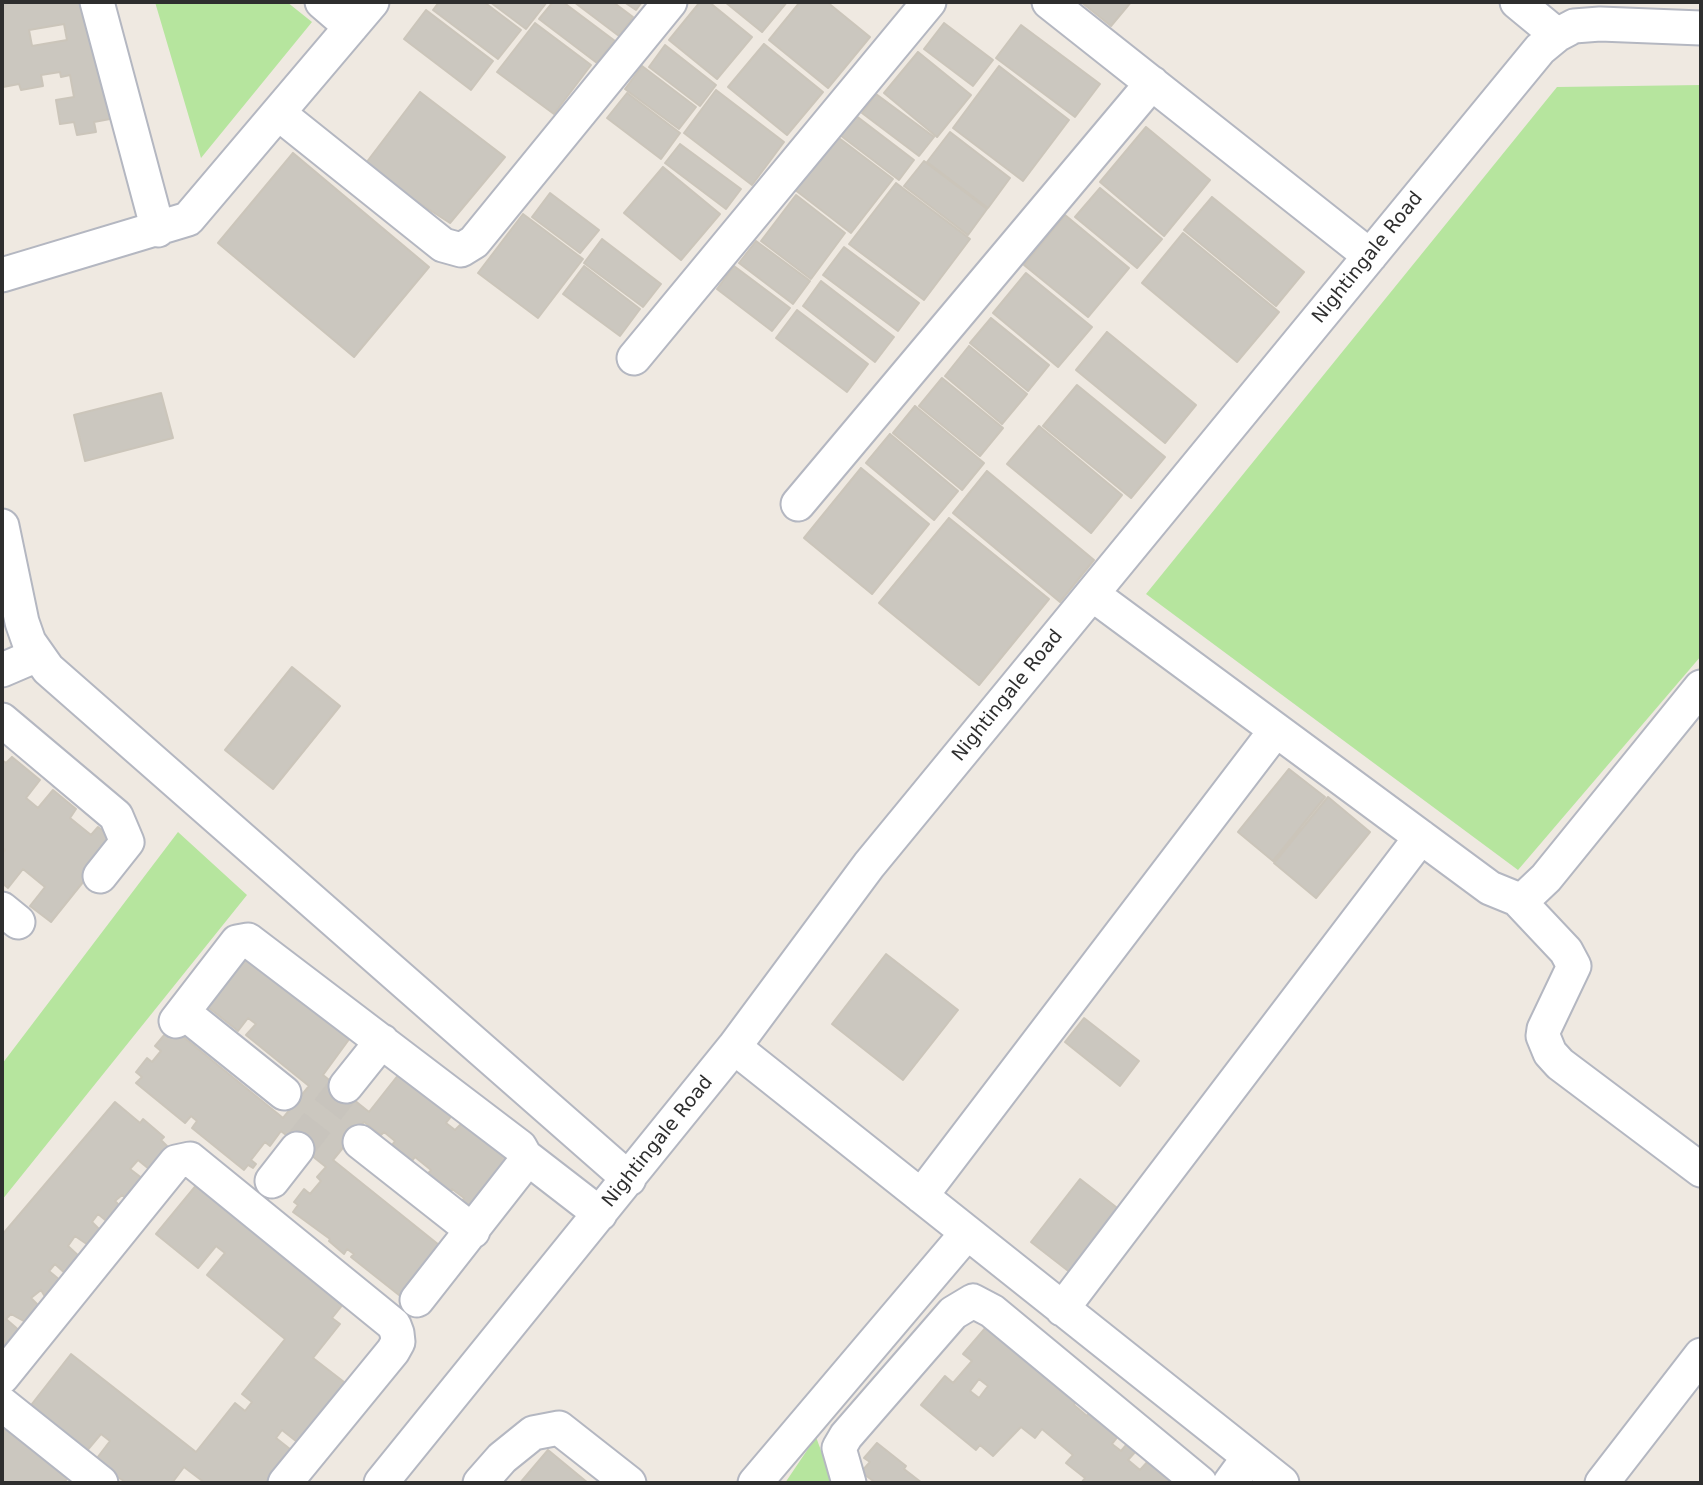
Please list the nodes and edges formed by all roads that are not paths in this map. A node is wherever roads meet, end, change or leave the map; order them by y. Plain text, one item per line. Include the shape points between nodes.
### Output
1 (97, 2) edge
2 (322, 2) edge
3 (372, 2) edge
4 (670, 2) edge
5 (929, 2) edge
6 (1049, 2) edge
7 (1517, 2) edge
8 (351, 27) junction
9 (1701, 28) edge
10 (1557, 35) junction
11 (1152, 83) junction
12 (278, 113) junction
13 (158, 230) junction
14 (1370, 256) junction
15 (2, 275) edge
16 (634, 358) dead end
17 (798, 504) dead end
18 (2, 526) edge
19 (1092, 594) junction
20 (37, 655) junction
21 (2, 670) edge
22 (1701, 687) edge
23 (2, 720) edge
24 (1276, 730) junction
25 (1421, 837) junction
26 (100, 876) dead end
27 (1517, 900) junction
28 (382, 1041) junction
29 (734, 1047) junction
30 (346, 1087) tunnel mouth
31 (284, 1093) dead end
32 (360, 1142) dead end
33 (297, 1149) tunnel mouth
34 (525, 1157) junction
35 (1701, 1170) edge
36 (629, 1179) junction
37 (272, 1181) dead end
38 (921, 1196) junction
39 (600, 1214) junction
40 (473, 1231) junction
41 (967, 1233) junction
42 (417, 1300) dead end
43 (1062, 1308) junction
44 (1701, 1355) edge
45 (2, 1377) edge
46 (2, 1404) edge
47 (1249, 1457) junction
48 (101, 1483) edge
49 (285, 1483) edge
50 (381, 1483) edge
51 (480, 1483) edge
52 (629, 1483) edge
53 (755, 1483) edge
54 (849, 1483) edge
55 (1200, 1483) edge
56 (1230, 1483) edge
57 (1282, 1483) edge
58 (1602, 1483) edge

1 - 13 street
2 - 8 street
3 - 8 street
4 - 12 street via 474,242 461,250 443,245
5 - 16 street
6 - 11 street
7 - 10 street
8 - 12 street
9 - 10 street, Nightingale Road via 1600,24 1574,26
10 - 14 street, Nightingale Road via 1540,49
11 - 14 street
11 - 17 street
12 - 13 street via 188,219
13 - 15 street
14 - 19 street, Nightingale Road
18 - 20 street via 22,621
19 - 24 street
19 - 29 street, Nightingale Road via 869,865
20 - 21 street
20 - 36 street
22 - 27 street via 1546,878
23 - 26 street via 116,816 127,842
24 - 25 street
24 - 38 street
25 - 27 street via 1490,888
25 - 43 street
27 - 35 street via 1566,951 1574,966 1546,1022 1543,1037 1550,1052
28 - 30 street
28 - 31 street via 248,940 237,942 179,1017
28 - 34 street via 520,1147
29 - 36 street, Nightingale Road
29 - 38 street
32 - 40 street
33 - 37 street
34 - 39 street
34 - 40 street
36 - 39 street, Nightingale Road
38 - 41 street
39 - 50 street, Nightingale Road
40 - 42 street
41 - 43 street
41 - 53 street
43 - 47 street
44 - 58 street
45 - 49 street via 176,1163 190,1159 394,1325 397,1333 393,1351
46 - 48 street
47 - 56 street
47 - 57 street
51 - 52 street via 533,1433 559,1428
54 - 55 street via 839,1448 846,1436 953,1313 973,1301 992,1311

